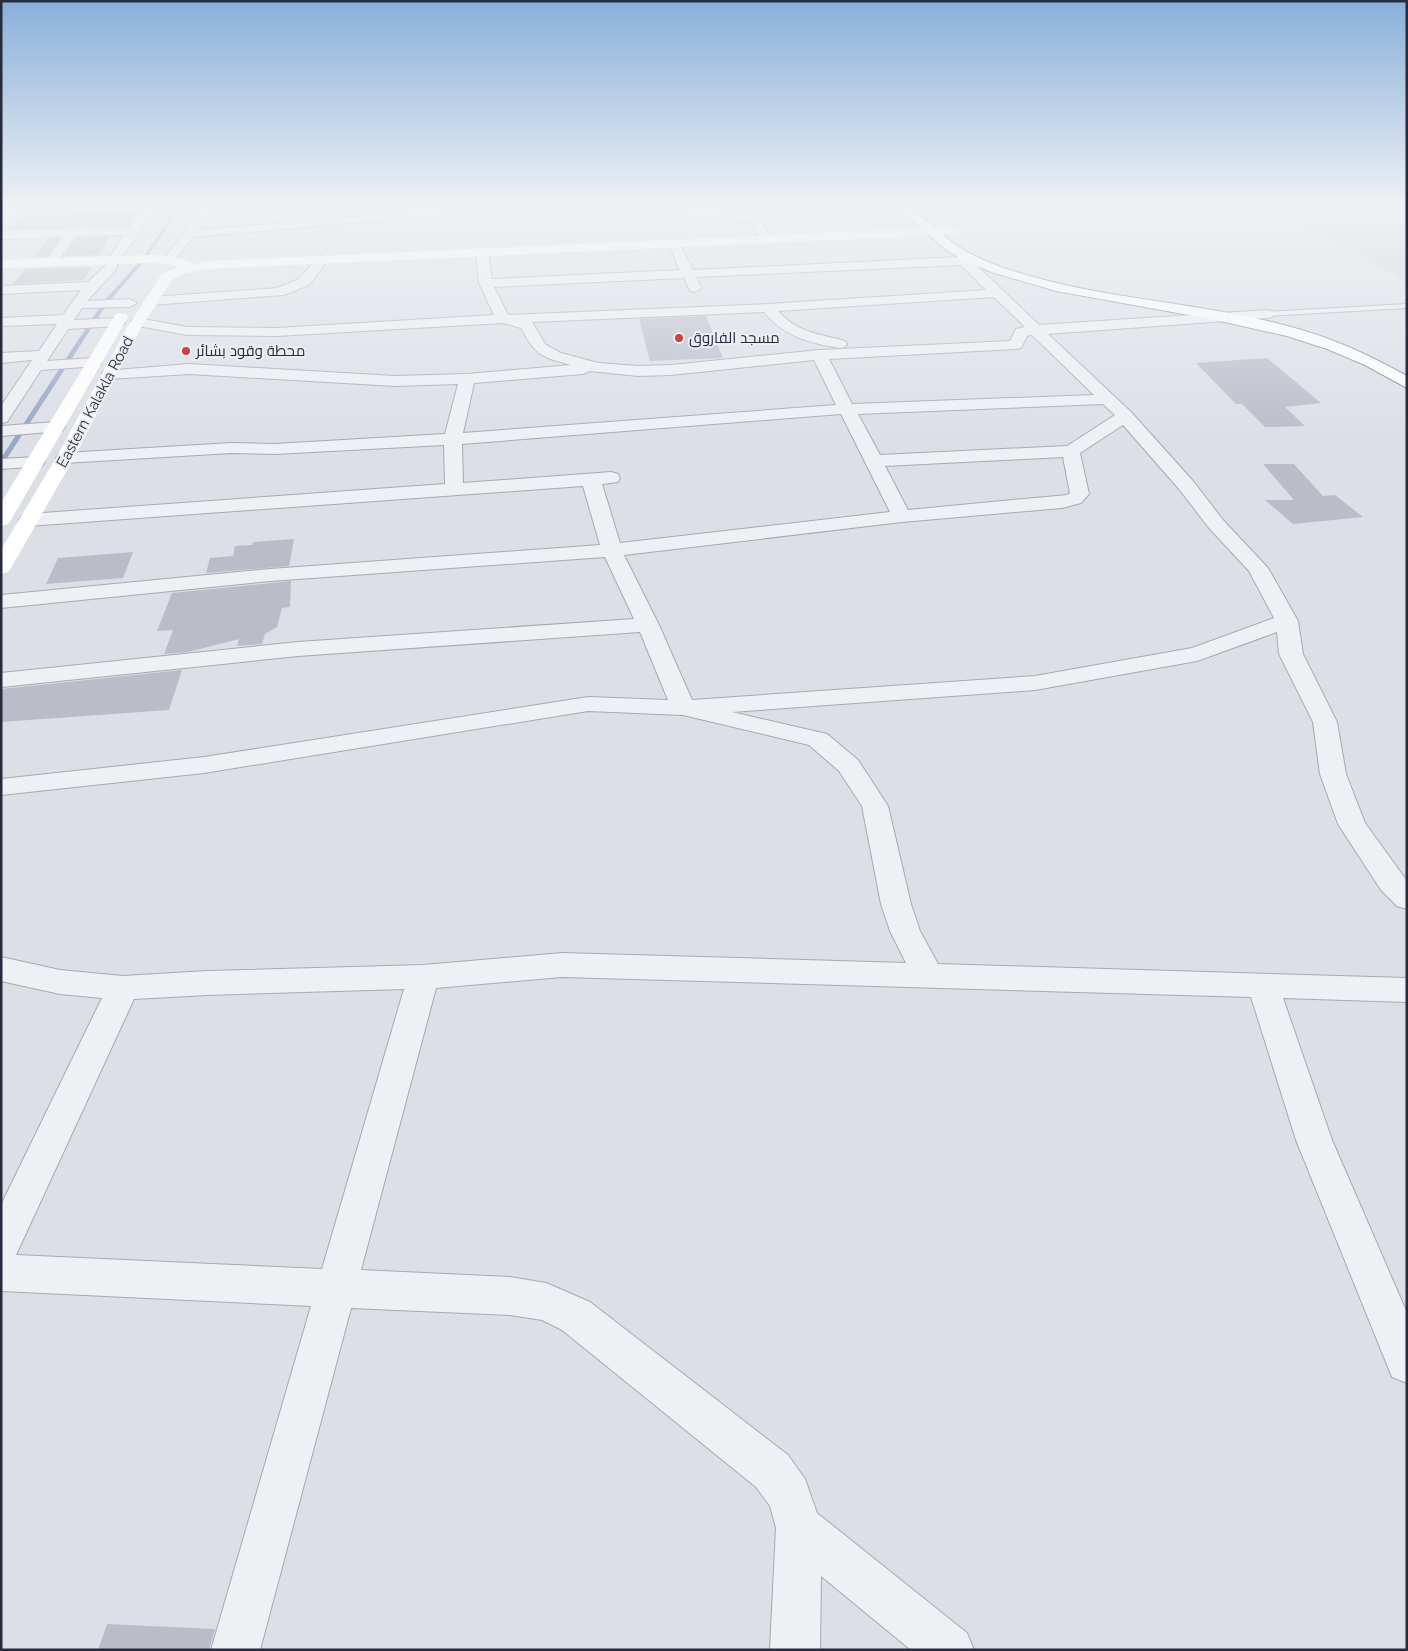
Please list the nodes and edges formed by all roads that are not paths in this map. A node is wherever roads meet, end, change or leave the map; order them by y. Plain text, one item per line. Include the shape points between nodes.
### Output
1 (95, 283) edge
2 (163, 283) edge
3 (301, 283) edge
4 (486, 283) edge
5 (693, 283) edge
6 (989, 283) edge
7 (1043, 283) edge
8 (1096, 283) edge
9 (92, 286) junction
10 (1, 290) edge
11 (139, 290) dead end
12 (996, 293) junction
13 (152, 301) junction
14 (130, 303) junction
15 (78, 305) junction
16 (1407, 306) edge
17 (768, 308) junction
18 (707, 309) junction
19 (1267, 314) junction
20 (1221, 316) junction
21 (503, 319) junction
22 (1, 322) edge
23 (66, 322) junction
24 (118, 322) junction
25 (138, 322) junction
26 (1037, 330) junction
27 (277, 332) junction
28 (1346, 337) dead end
29 (908, 349) junction
30 (818, 355) junction
31 (1, 358) edge
32 (40, 361) junction
33 (93, 363) junction
34 (597, 368) junction
35 (260, 372) junction
36 (110, 374) junction
37 (467, 379) junction
38 (1407, 382) edge
39 (1109, 399) junction
40 (7, 401) edge
41 (846, 409) junction
42 (1125, 416) junction
43 (1, 418) edge
44 (56, 427) junction
45 (1, 431) edge
46 (454, 439) junction
47 (1071, 451) junction
48 (65, 458) junction
49 (873, 461) junction
50 (36, 462) junction
51 (1, 464) edge
52 (454, 489) junction
53 (902, 516) junction
54 (1, 520) edge
55 (30, 520) junction
56 (612, 550) junction
57 (1, 568) edge
58 (1, 602) edge
59 (1286, 621) junction
60 (648, 625) junction
61 (1, 680) edge
62 (683, 708) junction
63 (1, 786) edge
64 (1407, 899) edge
65 (1, 968) edge
66 (423, 977) junction
67 (929, 977) junction
68 (1263, 986) junction
69 (123, 988) junction
70 (1407, 990) edge
71 (1, 1246) edge
72 (1, 1273) edge
73 (336, 1288) junction
74 (1407, 1362) edge
75 (799, 1528) junction
76 (235, 1650) edge
77 (795, 1650) edge
78 (950, 1650) edge

1 - 9 street
2 - 13 main road, Eastern Kalakla Road
3 - 13 street via 279,292
4 - 21 street
5 - 18 street
6 - 12 street
7 - 20 main road
8 - 19 main road
9 - 10 street
9 - 15 street
11 - 14 main road, Eastern Kalakla Road
12 - 17 street
12 - 26 street
13 - 25 main road, Eastern Kalakla Road
14 - 15 street
14 - 24 main road, Eastern Kalakla Road
15 - 23 street
16 - 19 lane
17 - 18 street
17 - 29 street via 787,328 804,337 848,345
18 - 21 street
19 - 20 street
19 - 28 main road
20 - 26 street
20 - 38 main road via 1321,342 1373,363
21 - 27 street
21 - 34 street via 527,325 540,348
22 - 23 street
23 - 24 street
23 - 32 street
24 - 33 main road, Eastern Kalakla Road
25 - 27 street via 187,332
25 - 36 main road, Eastern Kalakla Road
26 - 29 street via 1020,332 1016,345
26 - 39 street
27 - 35 street
29 - 30 street
30 - 34 street via 671,370
30 - 41 street
31 - 32 street
32 - 33 street
32 - 40 street
33 - 44 main road, Eastern Kalakla Road
34 - 37 street
35 - 36 street via 189,369
35 - 37 street via 395,381
36 - 48 main road, Eastern Kalakla Road
37 - 46 street
39 - 41 street
39 - 42 street
40 - 43 street
41 - 46 street
41 - 49 street
42 - 47 street
42 - 59 street via 1216,524 1258,568
44 - 45 street
44 - 50 main road, Eastern Kalakla Road
46 - 48 street
46 - 52 street
47 - 49 street
47 - 53 street via 1080,494 1074,499
48 - 55 main road, Eastern Kalakla Road
49 - 53 street
50 - 51 street
50 - 54 main road, Eastern Kalakla Road
52 - 55 street
52 - 56 street via 601,479
53 - 56 street
55 - 57 main road, Eastern Kalakla Road
56 - 58 street via 270,575
56 - 60 street
59 - 62 street via 1196,654 1035,683
59 - 64 street via 1291,654 1325,722 1333,774 1352,824 1391,882
60 - 61 street via 298,649
60 - 62 street
62 - 63 street via 588,704 204,765
62 - 67 street via 818,739 849,766 875,806 896,904 905,931
65 - 69 street via 60,982
66 - 67 street via 562,965
66 - 69 street
66 - 73 street
67 - 68 street
68 - 70 street
68 - 74 street via 1314,1140
69 - 71 street
72 - 73 street
73 - 75 street via 510,1296 546,1302 576,1316 772,1471 789,1495
73 - 76 street
75 - 77 street
75 - 78 street

